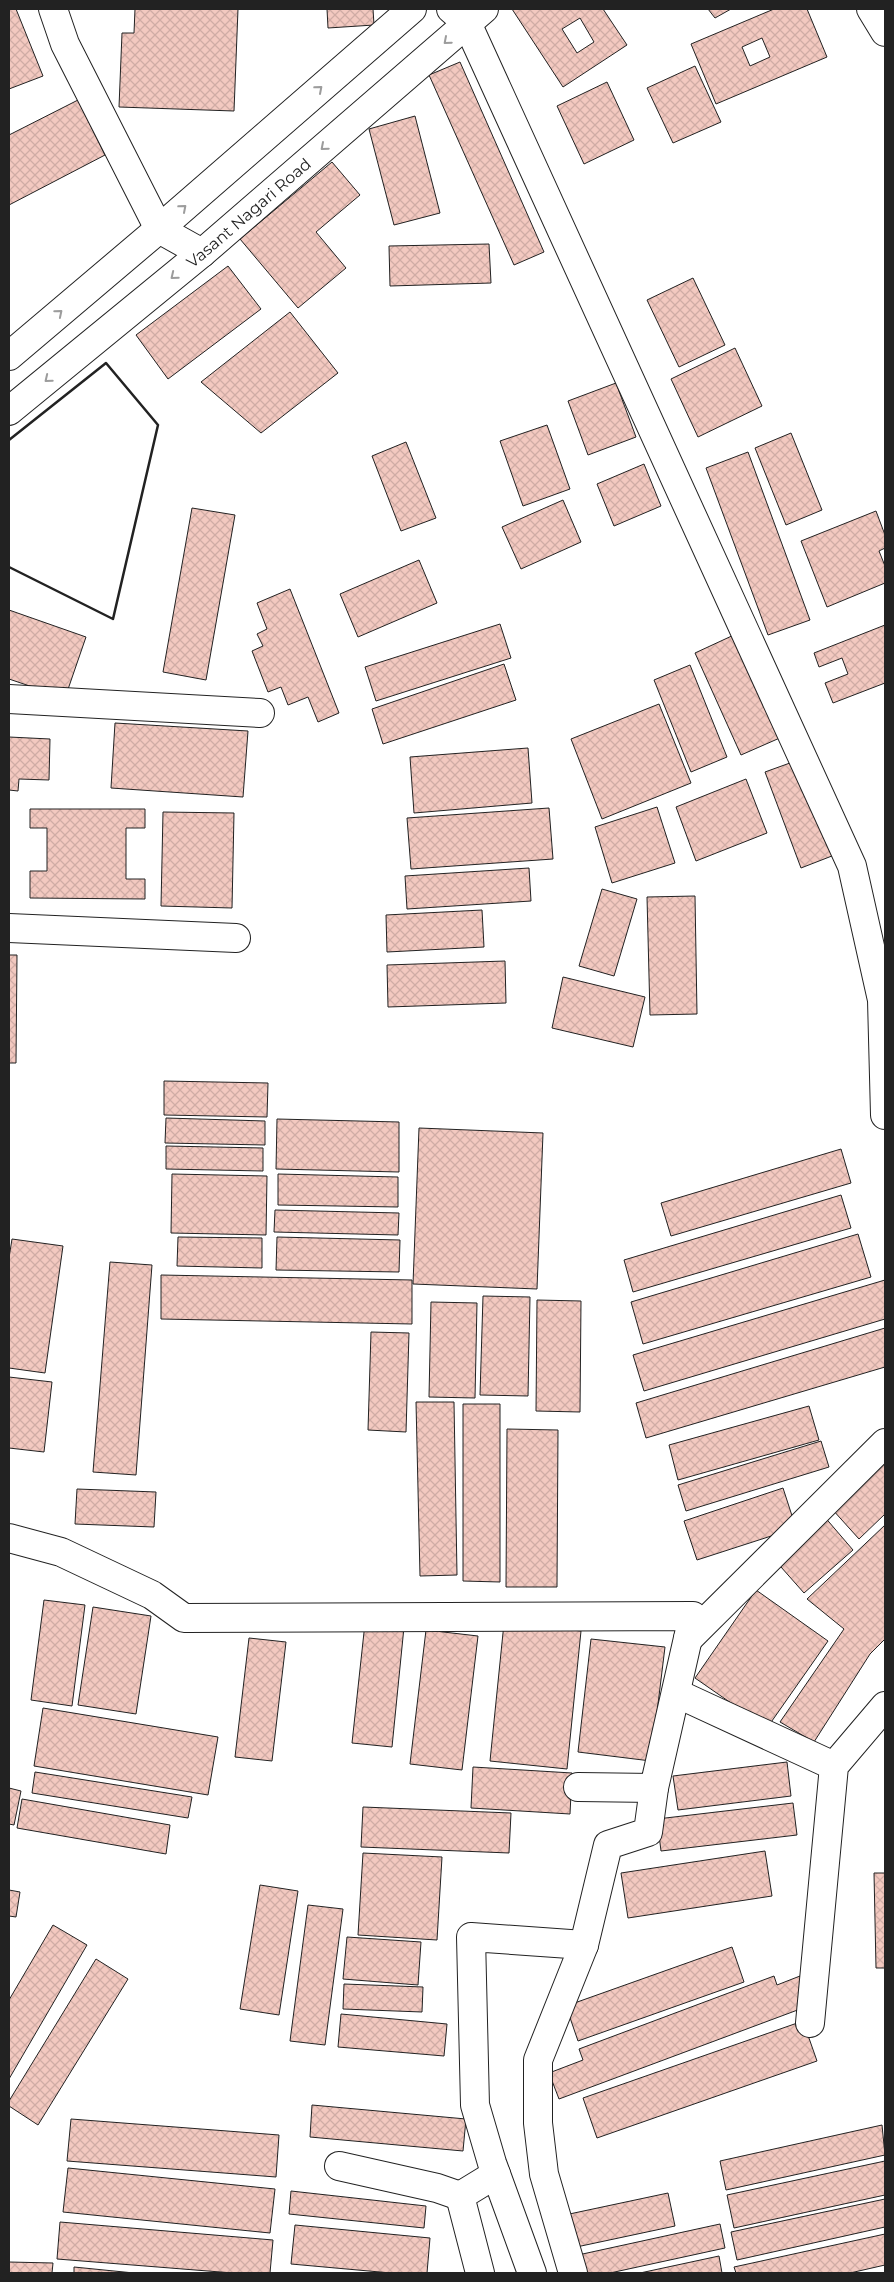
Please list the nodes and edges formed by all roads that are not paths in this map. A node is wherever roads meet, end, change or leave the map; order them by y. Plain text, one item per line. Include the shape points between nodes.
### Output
1 (53, 9) edge
2 (412, 9) edge
3 (871, 9) edge
4 (468, 13) edge
5 (885, 32) edge
6 (159, 229) junction
7 (202, 253) junction
8 (9, 356) edge
9 (9, 411) edge
10 (9, 699) edge
11 (260, 713) dead end
12 (9, 928) edge
13 (236, 938) dead end
14 (885, 1115) edge
15 (885, 1442) edge
16 (9, 1538) edge
17 (688, 1639) junction
18 (676, 1693) junction
19 (885, 1706) edge
20 (834, 1766) junction
21 (578, 1787) dead end
22 (654, 1788) junction
23 (584, 1945) junction
24 (810, 2023) dead end
25 (339, 2166) dead end
26 (496, 2174) junction
27 (460, 2196) junction
28 (480, 2273) edge
29 (532, 2273) edge
30 (573, 2273) edge

1 - 6 street via 65,44
6 -> 2 street
3 - 5 street
4 -> 7 street, Vasant Nagari Road
4 - 14 street via 852,866 882,1000
6 - 7 street
8 -> 6 street
7 -> 9 street, Vasant Nagari Road
10 - 11 street
12 - 13 street
15 - 17 street
16 - 17 street via 69,1556 152,1595 184,1618 693,1616
17 - 18 street
18 - 20 street
18 - 22 street
19 - 20 street
20 - 24 street
21 - 22 street
22 - 23 street via 648,1832 608,1844
23 - 26 street via 471,1937 475,2106
23 - 30 street via 538,2060 538,2124 544,2174
25 - 27 street
26 - 27 street
26 - 29 street
27 - 28 street

